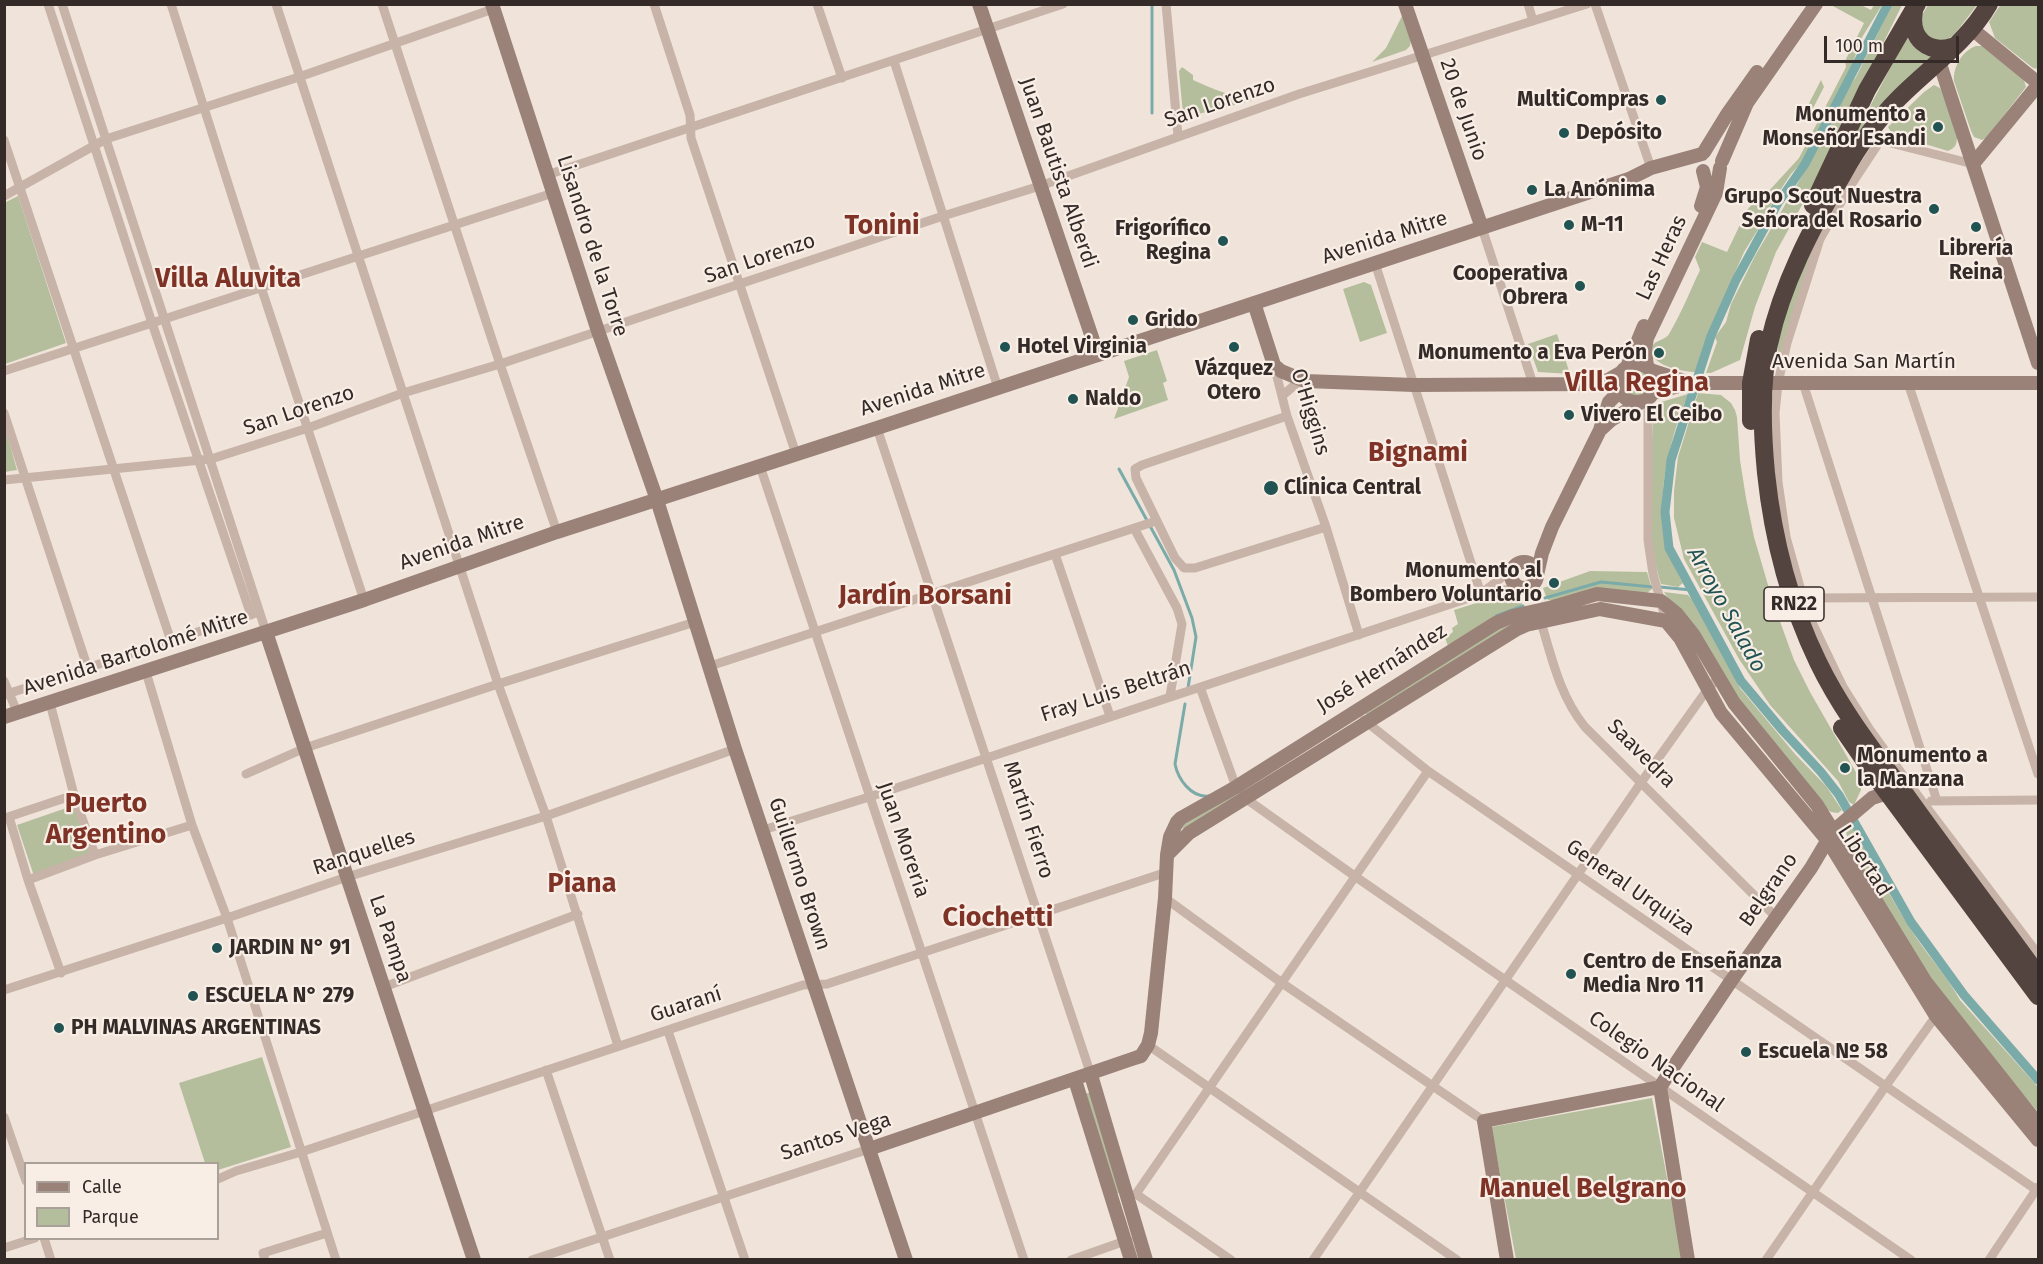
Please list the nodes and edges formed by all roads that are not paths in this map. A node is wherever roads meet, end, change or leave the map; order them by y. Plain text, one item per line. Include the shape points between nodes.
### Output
1 (48, 4) edge
2 (62, 4) edge
3 (171, 4) edge
4 (276, 4) edge
5 (382, 4) edge
6 (654, 4) edge
7 (817, 4) edge
8 (978, 4) edge
9 (1063, 4) edge
10 (1166, 4) edge
11 (1405, 4) edge
12 (1528, 4) edge
13 (1587, 4) edge
14 (1595, 4) edge
15 (1806, 4) edge
16 (1815, 4) edge
17 (1989, 6) edge
18 (493, 7) edge
19 (1915, 8) edge
20 (1533, 21) junction
21 (987, 29) junction
22 (1972, 29) junction
23 (394, 44) junction
24 (1955, 46) junction
25 (1422, 55) junction
26 (894, 61) junction
27 (1939, 61) junction
28 (299, 77) junction
29 (842, 78) junction
30 (2038, 84) edge
31 (204, 109) junction
32 (691, 126) junction
33 (1178, 136) junction
34 (1874, 139) junction
35 (4, 140) edge
36 (106, 140) junction
37 (94, 146) junction
38 (1702, 161) junction
39 (1721, 164) junction
40 (1973, 164) junction
41 (1651, 168) junction
42 (546, 176) junction
43 (1629, 179) junction
44 (1040, 186) junction
45 (20, 187) junction
46 (553, 193) junction
47 (4, 196) edge
48 (943, 216) junction
49 (455, 224) junction
50 (1482, 228) junction
51 (359, 257) junction
52 (1376, 263) junction
53 (739, 285) junction
54 (261, 287) junction
55 (1254, 303) junction
56 (165, 318) junction
57 (152, 322) junction
58 (598, 331) junction
59 (73, 349) junction
60 (1098, 355) junction
61 (2038, 363) edge
62 (500, 364) junction
63 (1274, 365) junction
64 (1649, 369) junction
65 (1624, 370) junction
66 (4, 371) edge
67 (1305, 381) junction
68 (1690, 383) junction
69 (1764, 383) junction
70 (1803, 383) junction
71 (1908, 383) junction
72 (2038, 383) edge
73 (1533, 384) junction
74 (1590, 384) junction
75 (1414, 385) junction
76 (998, 388) junction
77 (1619, 391) junction
78 (403, 393) junction
79 (1282, 396) junction
80 (1648, 397) junction
81 (4, 412) edge
82 (1287, 416) junction
83 (308, 428) junction
84 (877, 428) junction
85 (1600, 430) junction
86 (796, 454) junction
87 (211, 459) junction
88 (198, 461) junction
89 (760, 466) junction
90 (112, 469) junction
91 (24, 478) junction
92 (4, 480) edge
93 (657, 500) junction
94 (1156, 521) junction
95 (1137, 527) junction
96 (1326, 527) junction
97 (1552, 527) junction
98 (557, 532) junction
99 (1054, 554) junction
100 (460, 565) junction
101 (1516, 565) junction
102 (1530, 583) junction
103 (1481, 594) junction
104 (931, 595) junction
105 (1659, 597) junction
106 (1979, 597) junction
107 (2038, 597) edge
108 (1802, 598) junction
109 (1872, 598) junction
110 (364, 600) junction
111 (256, 613) junction
112 (1539, 616) junction
113 (1666, 621) junction
114 (695, 622) junction
115 (815, 632) junction
116 (266, 633) junction
117 (1359, 635) junction
118 (171, 641) junction
119 (710, 666) junction
120 (88, 669) junction
121 (146, 672) junction
122 (1718, 678) junction
123 (4, 681) edge
124 (498, 684) junction
125 (1200, 687) junction
126 (1707, 690) junction
127 (8, 694) edge
128 (1170, 696) junction
129 (51, 703) junction
130 (1354, 712) junction
131 (11, 715) edge
132 (1110, 716) junction
133 (1366, 721) junction
134 (305, 748) junction
135 (735, 749) junction
136 (1286, 754) junction
137 (985, 757) junction
138 (1295, 767) junction
139 (1428, 771) junction
140 (246, 774) dead end
141 (2038, 774) edge
142 (1640, 784) junction
143 (1236, 787) junction
144 (1887, 793) junction
145 (74, 795) junction
146 (869, 797) junction
147 (1245, 798) junction
148 (1913, 798) junction
149 (2038, 800) edge
150 (1937, 801) junction
151 (546, 816) junction
152 (7, 817) edge
153 (192, 825) junction
154 (763, 830) junction
155 (1830, 836) junction
156 (95, 855) junction
157 (1167, 855) junction
158 (1167, 872) junction
159 (1579, 874) junction
160 (347, 877) junction
161 (1356, 877) junction
162 (28, 880) junction
163 (1165, 898) junction
164 (578, 914) junction
165 (1037, 915) junction
166 (1776, 917) junction
167 (227, 918) junction
168 (922, 952) junction
169 (2038, 954) edge
170 (61, 973) junction
171 (2038, 975) edge
172 (1506, 980) junction
173 (1731, 981) junction
174 (1282, 983) junction
175 (814, 984) junction
176 (384, 987) junction
177 (4, 990) edge
178 (2038, 996) edge
179 (1939, 1011) junction
180 (668, 1031) junction
181 (618, 1046) junction
182 (1148, 1046) junction
183 (546, 1070) junction
184 (1091, 1075) junction
185 (1075, 1080) junction
186 (1433, 1087) junction
187 (1660, 1087) junction
188 (1885, 1087) junction
189 (1209, 1089) junction
190 (425, 1110) junction
191 (975, 1114) junction
192 (4, 1117) edge
193 (1484, 1121) junction
194 (2038, 1124) edge
195 (2038, 1140) edge
196 (869, 1149) junction
197 (301, 1152) junction
198 (24, 1175) edge
199 (219, 1179) edge
200 (2038, 1189) edge
201 (1360, 1192) junction
202 (1812, 1192) junction
203 (724, 1196) junction
204 (1132, 1196) junction
205 (1114, 1202) junction
206 (327, 1233) junction
207 (602, 1236) junction
208 (1132, 1238) junction
209 (32, 1240) edge
210 (44, 1240) edge
211 (4, 1248) edge
212 (51, 1260) edge
213 (265, 1260) edge
214 (336, 1260) edge
215 (474, 1260) edge
216 (532, 1260) edge
217 (610, 1260) edge
218 (745, 1260) edge
219 (906, 1260) edge
220 (1024, 1260) edge
221 (1071, 1260) edge
222 (1131, 1260) edge
223 (1146, 1260) edge
224 (1231, 1260) edge
225 (1313, 1260) edge
226 (1457, 1260) edge
227 (1507, 1260) edge
228 (1688, 1260) edge
229 (1766, 1260) edge
230 (1911, 1260) edge
231 (1989, 1260) edge

1 - 37 street
2 - 36 street
3 - 31 street
4 - 28 street
5 - 23 street
6 - 32 street
7 - 29 street
8 - 21 street, Juan Bautista Alberdi
9 - 21 street
10 - 33 street
11 - 25 street, 20 de Junio
12 - 20 street
13 - 20 street, San Lorenzo
14 - 41 street
15 - 38 street via 1728,113
16 - 39 street, Las Heras via 1747,103
17 - 22 highway, RN22
18 - 23 street
18 - 42 street, Lisandro de la Torre
19 - 24 highway, RN22 via 1913,25 1923,43 1936,49
19 - 69 highway, RN22 via 1867,90 1780,274 1762,323 1753,364
20 - 25 street, San Lorenzo
21 - 26 street
21 - 44 street, Juan Bautista Alberdi
22 - 24 highway, RN22
22 - 30 street
23 - 28 street
23 - 49 street
24 - 27 highway, RN22
25 - 33 street, San Lorenzo
25 - 50 street, 20 de Junio
26 - 29 street
26 - 48 street
27 - 34 highway, RN22 via 1900,97
27 - 40 street
28 - 31 street
28 - 51 street
29 - 32 street
30 - 40 street
31 - 36 street
31 - 54 street
32 - 42 street
32 - 53 street via 691,138
33 - 44 street, San Lorenzo
34 - 40 street
34 - 69 highway, RN22 via 1830,197 1792,276 1770,342
35 - 45 street
36 - 37 street
36 - 56 street
37 - 45 street
37 - 57 street
38 - 39 street via 1714,173
38 - 39 street via 1715,151
38 - 41 street, Avenida Mitre
38 - 43 street, Avenida Mitre
38 - 65 street, Las Heras via 1705,197
39 - 64 street, Las Heras via 1716,194 1647,338
40 - 61 street
41 - 43 street, Avenida Mitre
42 - 46 street, Lisandro de la Torre
43 - 50 street, Avenida Mitre
44 - 48 street, San Lorenzo
44 - 60 street, Juan Bautista Alberdi
45 - 47 street
45 - 59 street
46 - 49 street
46 - 58 street, Lisandro de la Torre
48 - 53 street, San Lorenzo
48 - 76 street
49 - 51 street
49 - 62 street
50 - 52 street, Avenida Mitre
50 - 73 street
51 - 54 street
51 - 78 street
52 - 55 street, Avenida Mitre
52 - 75 street
53 - 58 street, San Lorenzo
53 - 86 street
54 - 56 street
54 - 83 street
55 - 60 street, Avenida Mitre
55 - 63 street, O'Higgins
56 - 57 street
56 - 87 street
57 - 59 street
57 - 88 street
58 - 62 street, San Lorenzo
58 - 93 street, Lisandro de la Torre
59 - 66 street
59 - 90 street
60 - 76 street, Avenida Mitre
62 - 78 street, San Lorenzo
62 - 98 street
63 - 67 street
63 - 79 street, O'Higgins
64 - 65 street via 1637,364
64 - 68 street, Avenida San Martín
64 - 80 street via 1656,381
65 - 74 street via 1608,380
65 - 77 street
67 - 75 street
67 - 79 street
68 - 69 street, Avenida San Martín
68 - 80 street, Avenida San Martín
69 - 70 street, Avenida San Martín
69 - 108 street via 1775,428 1786,537
69 - 144 highway, RN22 via 1751,422 1756,490 1780,600 1827,704
69 - 148 highway, RN22 via 1763,436 1770,507 1791,595 1831,687 1857,729
70 - 71 street, Avenida San Martín
70 - 109 street
71 - 72 street, Avenida San Martín
71 - 106 street
73 - 74 street
73 - 75 street
74 - 77 street via 1609,392
75 - 103 street
76 - 84 street, Avenida Mitre
77 - 80 street via 1629,400
77 - 85 street, Fray Luis Beltrán via 1609,402
78 - 83 street, San Lorenzo
78 - 100 street
79 - 82 street, O'Higgins
80 - 85 street, Fray Luis Beltrán
80 - 105 street, Libertad via 1647,530
81 - 91 street
82 - 94 street via 1135,469
82 - 96 street, O'Higgins
83 - 87 street, San Lorenzo
83 - 110 street
84 - 86 street, Avenida Mitre
84 - 104 street, Martín Fierro
85 - 97 street, Fray Luis Beltrán
86 - 89 street, Avenida Mitre
87 - 88 street, San Lorenzo
87 - 111 street
88 - 90 street, San Lorenzo
88 - 111 street
89 - 93 street, Avenida Mitre
89 - 115 street, Juan Moreria
90 - 91 street, San Lorenzo
90 - 118 street
91 - 92 street, San Lorenzo
91 - 120 street
93 - 98 street, Avenida Mitre
93 - 114 street, Guillermo Brown
94 - 95 street
94 - 96 street via 1184,568 1195,568
95 - 99 street
95 - 128 street via 1182,624
96 - 117 street, O'Higgins
97 - 101 street, Fray Luis Beltrán
97 - 102 street, Fray Luis Beltrán
98 - 100 street, Avenida Mitre
99 - 104 street
99 - 132 street
100 - 110 street, Avenida Mitre
100 - 124 street
101 - 102 street, Saavedra via 1513,580 1517,585
101 - 102 street via 1525,562 1536,569
101 - 103 street, Fray Luis Beltrán
102 - 103 street, Fray Luis Beltrán
102 - 112 street, Saavedra
103 - 117 street, Fray Luis Beltrán
104 - 115 street
104 - 137 street, Martín Fierro
105 - 112 street, José Hernández via 1597,594
105 - 113 street, Libertad
105 - 122 street, Libertad via 1688,626
106 - 107 street
106 - 109 street
106 - 141 street
108 - 109 street
108 - 148 street via 1843,687
109 - 150 street
110 - 116 street, Avenida Mitre
111 - 116 street
111 - 118 street
112 - 113 street, José Hernández via 1600,609
112 - 130 street, José Hernández via 1513,616 1496,623
112 - 133 street, José Hernández
112 - 142 street, Saavedra via 1572,711
113 - 126 street, Libertad via 1680,638
114 - 119 street, Guillermo Brown
114 - 124 street
115 - 119 street
115 - 146 street, Juan Moreria
116 - 121 street, Avenida Bartolomé Mitre
116 - 134 street, La Pampa
117 - 125 street, Fray Luis Beltrán
118 - 120 street
119 - 135 street, Guillermo Brown
120 - 127 street
121 - 129 street, Avenida Bartolomé Mitre
121 - 153 street
122 - 126 street
122 - 155 street, Libertad via 1817,805
123 - 127 street
124 - 134 street
124 - 151 street
125 - 128 street, Fray Luis Beltrán
125 - 143 street, Colegio Nacional
126 - 142 street
126 - 155 street, Libertad via 1721,713
127 - 131 street
128 - 132 street, Fray Luis Beltrán
129 - 131 street, Avenida Bartolomé Mitre
129 - 145 street
130 - 133 street, General Urquiza
130 - 136 street, José Hernández
132 - 137 street, Fray Luis Beltrán
133 - 138 street, José Hernández
133 - 139 street, General Urquiza
134 - 140 street
134 - 160 street, La Pampa
135 - 151 street, Ranquelles
135 - 154 street, Guillermo Brown
136 - 138 street
136 - 143 street, José Hernández
137 - 146 street, Fray Luis Beltrán
137 - 165 street, Martín Fierro
138 - 147 street, José Hernández
139 - 159 street, General Urquiza
139 - 161 street
142 - 159 street
142 - 166 street, Saavedra
143 - 147 street, Colegio Nacional
143 - 157 street, José Hernández via 1182,818 1170,837
144 - 148 street
144 - 155 street, Belgrano via 1872,798
144 - 178 highway, RN22
145 - 152 street
145 - 156 street
146 - 154 street, Fray Luis Beltrán
146 - 168 street, Juan Moreria
147 - 157 street, José Hernández via 1189,832
147 - 161 street, Colegio Nacional
148 - 150 street
148 - 169 street
148 - 171 highway, RN22
149 - 150 street
151 - 160 street, Ranquelles
151 - 164 street
152 - 162 street
153 - 156 street
153 - 167 street
154 - 175 street, Guillermo Brown
155 - 166 street, Belgrano
155 - 179 street, Libertad via 1925,981
156 - 162 street
157 - 158 street, José Hernández
158 - 163 street, José Hernández
158 - 165 street, Guaraní
159 - 172 street
159 - 173 street, General Urquiza
160 - 167 street, Ranquelles
160 - 176 street, La Pampa
161 - 172 street, Colegio Nacional
161 - 174 street
162 - 170 street
163 - 174 street
163 - 182 street, José Hernández
164 - 176 street
164 - 181 street
165 - 168 street, Guaraní
165 - 184 street, Martín Fierro
166 - 173 street, Belgrano
167 - 170 street, Ranquelles
167 - 197 street
168 - 175 street, Guaraní via 827,984
168 - 191 street, Juan Moreria
170 - 177 street, Ranquelles
172 - 186 street
172 - 187 street, Colegio Nacional
173 - 187 street, Belgrano
173 - 188 street, General Urquiza
174 - 186 street
174 - 189 street
175 - 180 street, Guaraní
175 - 196 street, Guillermo Brown
176 - 190 street, La Pampa
179 - 188 street
179 - 194 street, Libertad
179 - 195 street, Libertad
180 - 181 street, Guaraní
180 - 203 street
181 - 183 street, Guaraní
182 - 184 street, Santos Vega via 1141,1056
182 - 189 street
183 - 190 street, Guaraní
183 - 207 street
184 - 185 street, Santos Vega
184 - 204 street, Martín Fierro
185 - 191 street, Santos Vega
185 - 205 street, Martín Fierro
186 - 193 street
186 - 201 street
187 - 193 street
187 - 202 street, Colegio Nacional
187 - 228 street
188 - 200 street, General Urquiza
188 - 202 street
189 - 201 street
189 - 204 street
190 - 197 street, Guaraní
190 - 215 street, La Pampa
191 - 196 street, Santos Vega
191 - 220 street, Juan Moreria
192 - 198 street
193 - 227 street
196 - 203 street, Santos Vega
196 - 219 street, Guillermo Brown
197 - 199 street, Guaraní
197 - 206 street
200 - 231 street
201 - 225 street
201 - 226 street
202 - 229 street
202 - 230 street, Colegio Nacional
203 - 207 street, Santos Vega
203 - 218 street
204 - 205 street
204 - 208 street, Martín Fierro
204 - 224 street
205 - 208 street, Martín Fierro
206 - 213 street via 263,1253
206 - 214 street
207 - 216 street, Santos Vega
207 - 217 street
208 - 221 street
208 - 222 street, Martín Fierro
208 - 223 street, Martín Fierro
209 - 211 street
210 - 212 street

